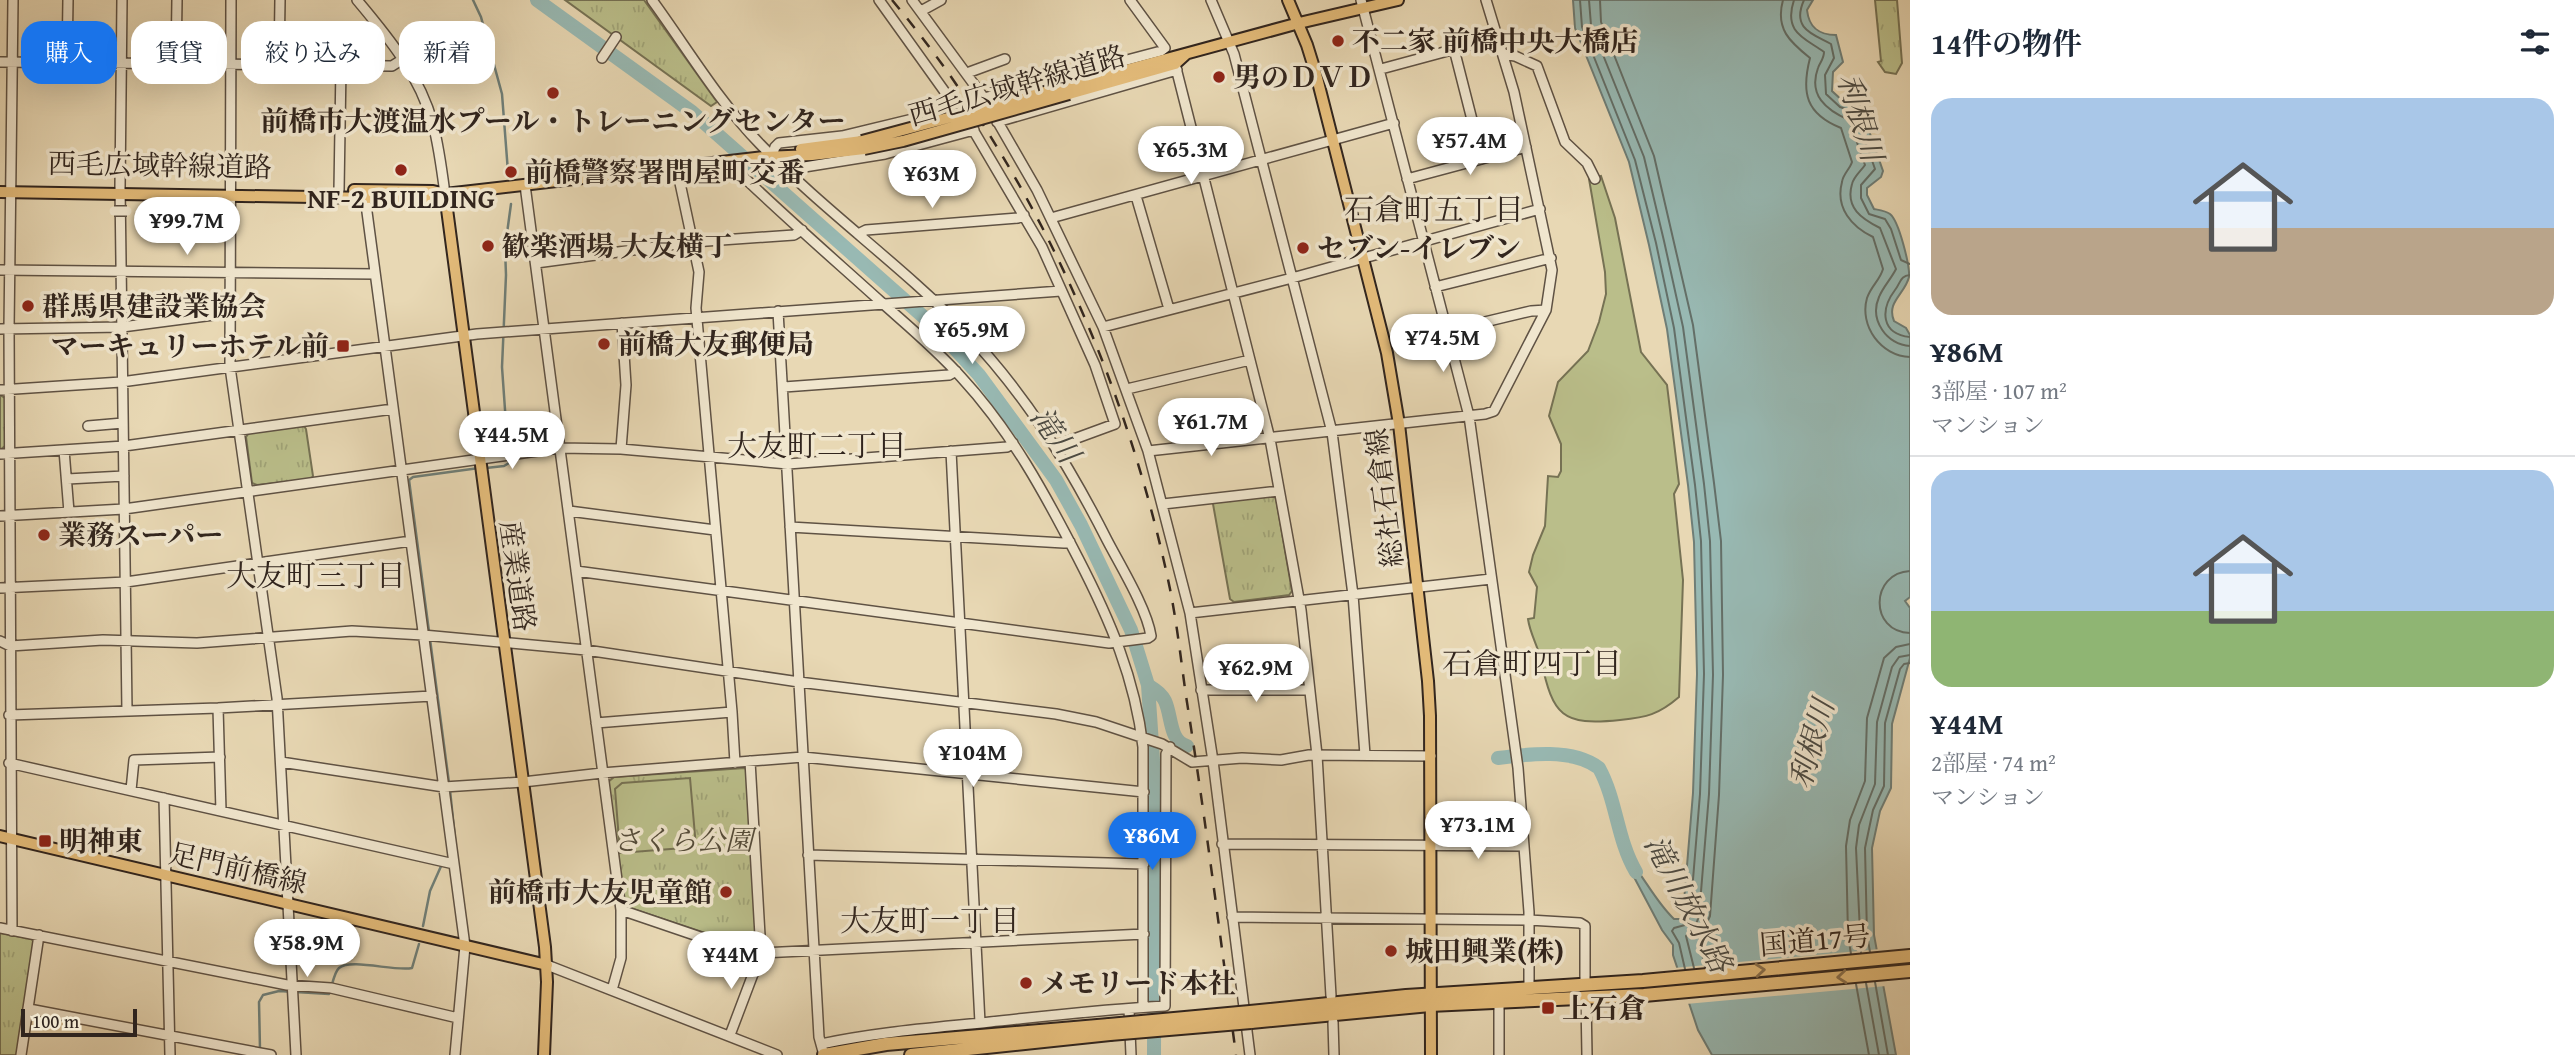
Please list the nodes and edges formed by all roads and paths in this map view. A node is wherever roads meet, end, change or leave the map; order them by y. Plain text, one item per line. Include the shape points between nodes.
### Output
1 (13, 0) edge
2 (68, 0) edge
3 (122, 0) edge
4 (177, 0) edge
5 (231, 0) edge
6 (280, 0) edge
7 (357, 0) edge
8 (652, 0) edge
9 (879, 0) edge
10 (912, 0) edge
11 (941, 0) edge
12 (1130, 0) edge
13 (1211, 0) edge
14 (1288, 0) edge
15 (1398, 0) edge
16 (1486, 0) edge
17 (1363, 4) edge
18 (921, 11) junction
19 (68, 21) edge
20 (177, 21) edge
21 (280, 21) edge
22 (1299, 23) junction
23 (616, 37) dead end
24 (1496, 38) junction
25 (1231, 42) junction
26 (1454, 48) junction
27 (399, 53) edge
28 (1186, 54) junction
29 (1503, 54) junction
30 (602, 58) dead end
31 (1005, 59) dead end
32 (0, 62) edge
33 (12, 62) junction
34 (21, 62) edge
35 (117, 63) edge
36 (121, 63) junction
37 (131, 63) edge
38 (229, 64) junction
39 (241, 64) edge
40 (1176, 67) junction
41 (1381, 69) junction
42 (967, 73) junction
43 (341, 84) edge
44 (417, 84) edge
45 (1068, 90) junction
46 (984, 98) junction
47 (955, 106) junction
48 (997, 122) junction
49 (1394, 123) junction
50 (974, 130) junction
51 (1333, 140) junction
52 (1526, 147) junction
53 (768, 156) junction
54 (1482, 159) junction
55 (1262, 160) junction
56 (730, 161) junction
57 (677, 169) junction
58 (792, 176) junction
59 (1204, 177) junction
60 (1407, 179) junction
61 (1595, 179) dead end
62 (525, 185) junction
63 (5, 189) edge
64 (339, 190) junction
65 (120, 191) junction
66 (230, 192) junction
67 (445, 194) junction
68 (1136, 196) junction
69 (365, 197) junction
70 (1539, 209) junction
71 (114, 211) dead end
72 (127, 211) dead end
73 (1024, 215) junction
74 (1051, 218) junction
75 (802, 230) junction
76 (858, 234) junction
77 (694, 242) junction
78 (1425, 242) junction
79 (1364, 258) junction
80 (1551, 258) junction
81 (536, 263) junction
82 (5, 270) edge
83 (121, 271) junction
84 (230, 272) junction
85 (375, 274) junction
86 (1292, 278) junction
87 (1435, 288) junction
88 (1061, 291) junction
89 (1233, 294) junction
90 (929, 300) junction
91 (886, 303) junction
92 (1169, 309) junction
93 (1546, 310) junction
94 (778, 311) junction
95 (229, 313) junction
96 (697, 317) junction
97 (622, 323) junction
98 (122, 327) junction
99 (1103, 327) junction
100 (5, 329) edge
101 (543, 329) junction
102 (1447, 331) junction
103 (464, 336) junction
104 (385, 346) junction
105 (1250, 360) junction
106 (230, 367) junction
107 (956, 371) junction
108 (121, 382) junction
109 (784, 387) junction
110 (5, 389) edge
111 (1127, 389) junction
112 (393, 410) junction
113 (1469, 415) junction
114 (123, 423) junction
115 (1399, 424) junction
116 (88, 426) dead end
117 (238, 430) junction
118 (1332, 432) junction
119 (1270, 439) junction
120 (1013, 443) junction
121 (124, 446) junction
122 (1055, 446) junction
123 (559, 448) junction
124 (621, 449) junction
125 (64, 450) junction
126 (951, 451) junction
127 (1149, 451) junction
128 (5, 453) edge
129 (710, 458) junction
130 (480, 461) junction
131 (788, 464) junction
132 (402, 471) junction
133 (124, 476) junction
134 (67, 479) junction
135 (1279, 491) junction
136 (247, 492) junction
137 (1163, 504) junction
138 (124, 509) junction
139 (569, 511) junction
140 (69, 512) junction
141 (5, 516) edge
142 (790, 527) junction
143 (715, 530) junction
144 (956, 536) junction
145 (411, 541) junction
146 (1070, 542) junction
147 (260, 564) junction
148 (576, 570) junction
149 (1491, 579) junction
150 (126, 582) junction
151 (1418, 587) junction
152 (0, 588) edge
153 (12, 588) junction
154 (722, 591) junction
155 (1353, 595) junction
156 (795, 601) junction
157 (1299, 601) junction
158 (1190, 613) junction
159 (960, 624) junction
160 (424, 635) junction
161 (269, 638) junction
162 (124, 640) junction
163 (0, 641) edge
164 (504, 642) junction
165 (1120, 643) junction
166 (9, 646) junction
167 (586, 650) junction
168 (728, 671) junction
169 (799, 682) junction
170 (4, 685) edge
171 (1201, 690) junction
172 (1309, 690) junction
173 (432, 696) junction
174 (963, 703) junction
175 (277, 705) junction
176 (218, 708) junction
177 (127, 711) junction
178 (732, 712) junction
179 (9, 715) junction
180 (596, 723) junction
181 (1143, 738) junction
182 (1166, 746) junction
183 (1317, 755) junction
184 (1365, 755) junction
185 (1431, 756) junction
186 (220, 757) junction
187 (803, 757) junction
188 (751, 761) junction
189 (1213, 761) junction
190 (281, 762) junction
191 (9, 763) junction
192 (734, 763) junction
193 (602, 773) junction
194 (968, 774) junction
195 (523, 782) junction
196 (444, 787) junction
197 (131, 790) junction
198 (1144, 792) junction
199 (164, 798) junction
200 (221, 811) junction
201 (284, 826) junction
202 (6, 837) edge
203 (1222, 844) junction
204 (1322, 845) junction
205 (1431, 846) junction
206 (1524, 846) junction
207 (808, 855) junction
208 (972, 858) junction
209 (454, 864) junction
210 (1144, 864) junction
211 (166, 875) junction
212 (289, 904) junction
213 (621, 910) junction
214 (1232, 917) junction
215 (1326, 917) junction
216 (1431, 919) junction
217 (1529, 920) junction
218 (0, 928) edge
219 (12, 931) junction
220 (1144, 934) junction
221 (38, 935) junction
222 (976, 942) junction
223 (465, 946) junction
224 (815, 951) junction
225 (761, 953) junction
226 (1910, 956) edge
227 (168, 960) junction
228 (547, 965) junction
229 (1910, 971) edge
230 (292, 985) junction
231 (1585, 985) junction
232 (1529, 988) junction
233 (612, 989) junction
234 (1331, 996) dead end
235 (1586, 999) junction
236 (1430, 1000) junction
237 (1499, 1001) junction
238 (1144, 1007) junction
239 (29, 1009) junction
240 (1129, 1009) junction
241 (458, 1017) junction
242 (1333, 1022) dead end
243 (980, 1023) junction
244 (1109, 1029) junction
245 (730, 1035) junction
246 (169, 1036) junction
247 (823, 1051) edge
248 (21, 1055) edge
249 (170, 1055) edge
250 (271, 1055) edge
251 (296, 1055) edge
252 (455, 1055) edge
253 (544, 1055) edge
254 (778, 1055) edge
255 (911, 1055) edge
256 (1131, 1055) edge
257 (1250, 1055) edge
258 (1334, 1055) edge
259 (1432, 1055) edge
260 (1499, 1055) edge
261 (1587, 1055) edge

1 - 33 street
2 - 19 street
3 - 36 street
4 - 20 street
5 - 38 street
6 - 21 street
7 - 27 street, 産業道路
8 - 53 street
9 - 47 street
10 - 18 street
11 - 18 street
12 - 46 street via 1165,48 1139,59
13 - 25 street
14 - 22 main road, 総社石倉線
15 - 17 main road, 西毛広域幹線道路
16 - 24 street
17 - 22 main road, 西毛広域幹線道路
17 - 41 street
18 - 42 street
22 - 25 main road, 西毛広域幹線道路
22 - 51 main road, 総社石倉線
23 - 30 street
24 - 26 street
24 - 29 street
25 - 28 main road, 西毛広域幹線道路
25 - 55 street
26 - 41 street
26 - 54 street
28 - 40 main road, 西毛広域幹線道路
28 - 45 main road, 西毛広域幹線道路
29 - 52 street
29 - 61 street via 1537,66 1565,142
31 - 42 street
32 - 33 street
33 - 34 street
33 - 63 street
35 - 36 street
36 - 37 street
36 - 65 street
38 - 39 street
38 - 66 street
40 - 45 main road, 西毛広域幹線道路
40 - 48 street
40 - 59 street
41 - 49 street
42 - 46 street
43 - 64 street
44 - 67 street, 産業道路 via 433,124
45 - 53 main road, 西毛広域幹線道路, bridge via 903,141 812,155
46 - 48 street
47 - 50 street
47 - 53 street via 880,128 779,144
48 - 74 street
49 - 51 street
49 - 60 street
50 - 58 street via 886,154 798,168
50 - 73 street
51 - 55 street
51 - 79 main road, 総社石倉線
52 - 54 street
52 - 70 street
53 - 56 main road, 西毛広域幹線道路
53 - 58 street
54 - 60 street
55 - 59 street
55 - 86 street
56 - 57 main road, 西毛広域幹線道路
56 - 75 street
57 - 62 main road, 西毛広域幹線道路
57 - 77 street
58 - 76 street
59 - 68 street
59 - 89 street
60 - 78 street
62 - 67 main road, 西毛広域幹線道路
62 - 81 street
63 - 65 main road, 西毛広域幹線道路
63 - 82 street
64 - 66 main road, 西毛広域幹線道路
64 - 67 main road, 西毛広域幹線道路
65 - 66 main road, 西毛広域幹線道路
65 - 83 street
66 - 69 main road, 西毛広域幹線道路
66 - 84 street
67 - 69 main road, 西毛広域幹線道路 via 434,199
67 - 103 main road, 産業道路
68 - 74 street
68 - 92 street
69 - 85 street
70 - 78 street
70 - 80 street
71 - 72 street, bridge
73 - 76 street
73 - 88 street
74 - 99 street
75 - 77 street via 794,235
75 - 91 street
76 - 90 street
77 - 81 street
77 - 96 street via 699,272
78 - 79 street
78 - 87 street
79 - 86 street
79 - 115 main road, 総社石倉線
80 - 87 street
80 - 93 street
81 - 101 street
82 - 83 street
82 - 100 street
83 - 84 street
83 - 98 street
84 - 85 street
84 - 95 street
85 - 104 street
86 - 89 street
86 - 118 street
87 - 102 street
88 - 90 street
88 - 122 street via 1115,421 1113,426
89 - 92 street
89 - 105 street
90 - 91 street
90 - 122 street via 998,368
91 - 94 street
91 - 107 street
92 - 99 street
93 - 102 street
93 - 113 street via 1496,408
94 - 96 street
94 - 109 street
95 - 98 street
95 - 106 street
96 - 97 street
96 - 129 street
97 - 101 street
97 - 124 street via 626,385
98 - 100 street
98 - 108 street
99 - 111 street
100 - 110 street
101 - 103 street
101 - 123 street
102 - 113 street
103 - 104 street
103 - 130 main road, 産業道路
104 - 106 street
104 - 112 street
105 - 111 street
105 - 119 street
106 - 108 street
106 - 117 street
107 - 109 street
107 - 120 street
108 - 110 street
108 - 114 street
109 - 131 street
110 - 128 street
111 - 127 street
112 - 117 street
112 - 132 street
113 - 115 street
113 - 149 street
114 - 116 street
114 - 121 street
115 - 118 street
115 - 151 main road, 総社石倉線
117 - 121 street
117 - 136 street
118 - 119 street
118 - 155 street
119 - 127 street
119 - 135 street
120 - 126 street
120 - 146 street
121 - 125 street
121 - 133 street
122 - 165 street via 1150,631 1148,638
123 - 124 street
123 - 130 street
123 - 139 street
124 - 129 street
125 - 128 street
125 - 134 street
126 - 131 street
126 - 144 street
127 - 137 street
128 - 141 street
129 - 131 street
129 - 143 street
130 - 132 street
130 - 164 main road, 産業道路
131 - 142 street
132 - 136 street
132 - 145 street
133 - 134 street
133 - 138 street
134 - 140 street
135 - 137 street
135 - 157 street
136 - 138 street
136 - 147 street
137 - 158 street
138 - 140 street
138 - 150 street
139 - 143 street
139 - 148 street
140 - 141 street
141 - 153 street
142 - 144 street
142 - 156 street
143 - 154 street
144 - 146 street
144 - 159 street
145 - 147 street
145 - 160 street
146 - 165 street
147 - 150 street
147 - 161 street
148 - 154 street
148 - 167 street
149 - 151 street
149 - 206 street via 1518,768
150 - 153 street
150 - 162 street
151 - 155 street
151 - 185 main road, 総社石倉線
152 - 153 street
153 - 166 street
154 - 156 street
154 - 168 street
155 - 157 street
155 - 184 street
156 - 159 street
156 - 169 street
157 - 158 street
157 - 172 street
158 - 171 street
159 - 165 street
159 - 174 street
160 - 161 street via 352,631
160 - 164 street
160 - 173 street
161 - 162 street via 197,643
161 - 175 street
162 - 166 street
162 - 177 street
163 - 166 street
164 - 167 street
164 - 195 main road, 産業道路
165 - 181 street
166 - 170 street
167 - 168 street
167 - 180 street
168 - 169 street
168 - 178 street
169 - 174 street
169 - 187 street
170 - 179 street
171 - 172 street
171 - 189 street
172 - 183 street
173 - 175 street
173 - 196 street
174 - 181 street via 1056,714
174 - 194 street
175 - 176 street
175 - 190 street
176 - 177 street
176 - 186 street
177 - 179 street
178 - 180 street
178 - 192 street
179 - 191 street
180 - 193 street
181 - 182 street
181 - 198 street
182 - 189 street via 1187,761
182 - 238 street via 1165,1006
183 - 184 street
183 - 189 street
183 - 204 street
184 - 185 street
185 - 205 main road, 総社石倉線
186 - 197 street via 134,760
186 - 200 street
187 - 188 street
187 - 194 street
187 - 207 street
188 - 192 street
188 - 225 street
189 - 203 street
190 - 196 street
190 - 201 street
191 - 197 street
191 - 202 street
192 - 193 street
193 - 195 street
193 - 213 street
194 - 198 street
194 - 208 street
195 - 196 street
195 - 228 main road, 産業道路
196 - 209 street
197 - 199 street
198 - 210 street
199 - 200 street
199 - 211 street
200 - 201 street
201 - 209 street
201 - 212 street
202 - 211 main road, 足門前橋線
202 - 219 street
203 - 204 street
203 - 214 street
204 - 205 street
204 - 215 street
205 - 206 street
205 - 216 main road, 総社石倉線
206 - 217 street
207 - 208 street
207 - 224 street
208 - 210 street
208 - 222 street
209 - 223 street
210 - 220 street
211 - 212 main road, 足門前橋線
211 - 227 street
212 - 223 main road, 足門前橋線
212 - 230 street
213 - 225 street
213 - 233 street via 621,958
214 - 215 street
214 - 257 street
215 - 216 street
215 - 234 street
216 - 217 street
216 - 236 main road, 総社石倉線
217 - 231 street via 1583,924
217 - 232 street
218 - 219 street
219 - 221 street
220 - 222 street
220 - 238 street
221 - 227 street
221 - 239 street
222 - 224 street
222 - 243 street
223 - 228 main road, 足門前橋線
223 - 241 street
224 - 225 street
224 - 247 street
225 - 245 street
231 -> 226 highway, 国道17号
227 - 230 street
227 - 246 street
228 - 233 street
228 - 253 main road, 産業道路
229 -> 235 highway, 国道17号
230 - 241 street via 331,988
230 - 251 street
231 - 232 highway, 国道17号
232 - 236 highway, 国道17号
233 - 245 street
235 - 237 highway, 国道17号
235 - 261 street
236 - 237 highway, 国道17号
236 - 244 highway, bridge
236 - 259 main road, 総社石倉線
237 - 260 street
238 - 240 street
239 - 246 street
239 - 248 street
240 - 243 street
240 - 256 street
241 - 252 street
242 - 258 street
243 - 247 street via 875,1034
244 - 247 highway
244 - 255 highway
245 - 254 street
246 - 249 street
246 - 250 street

